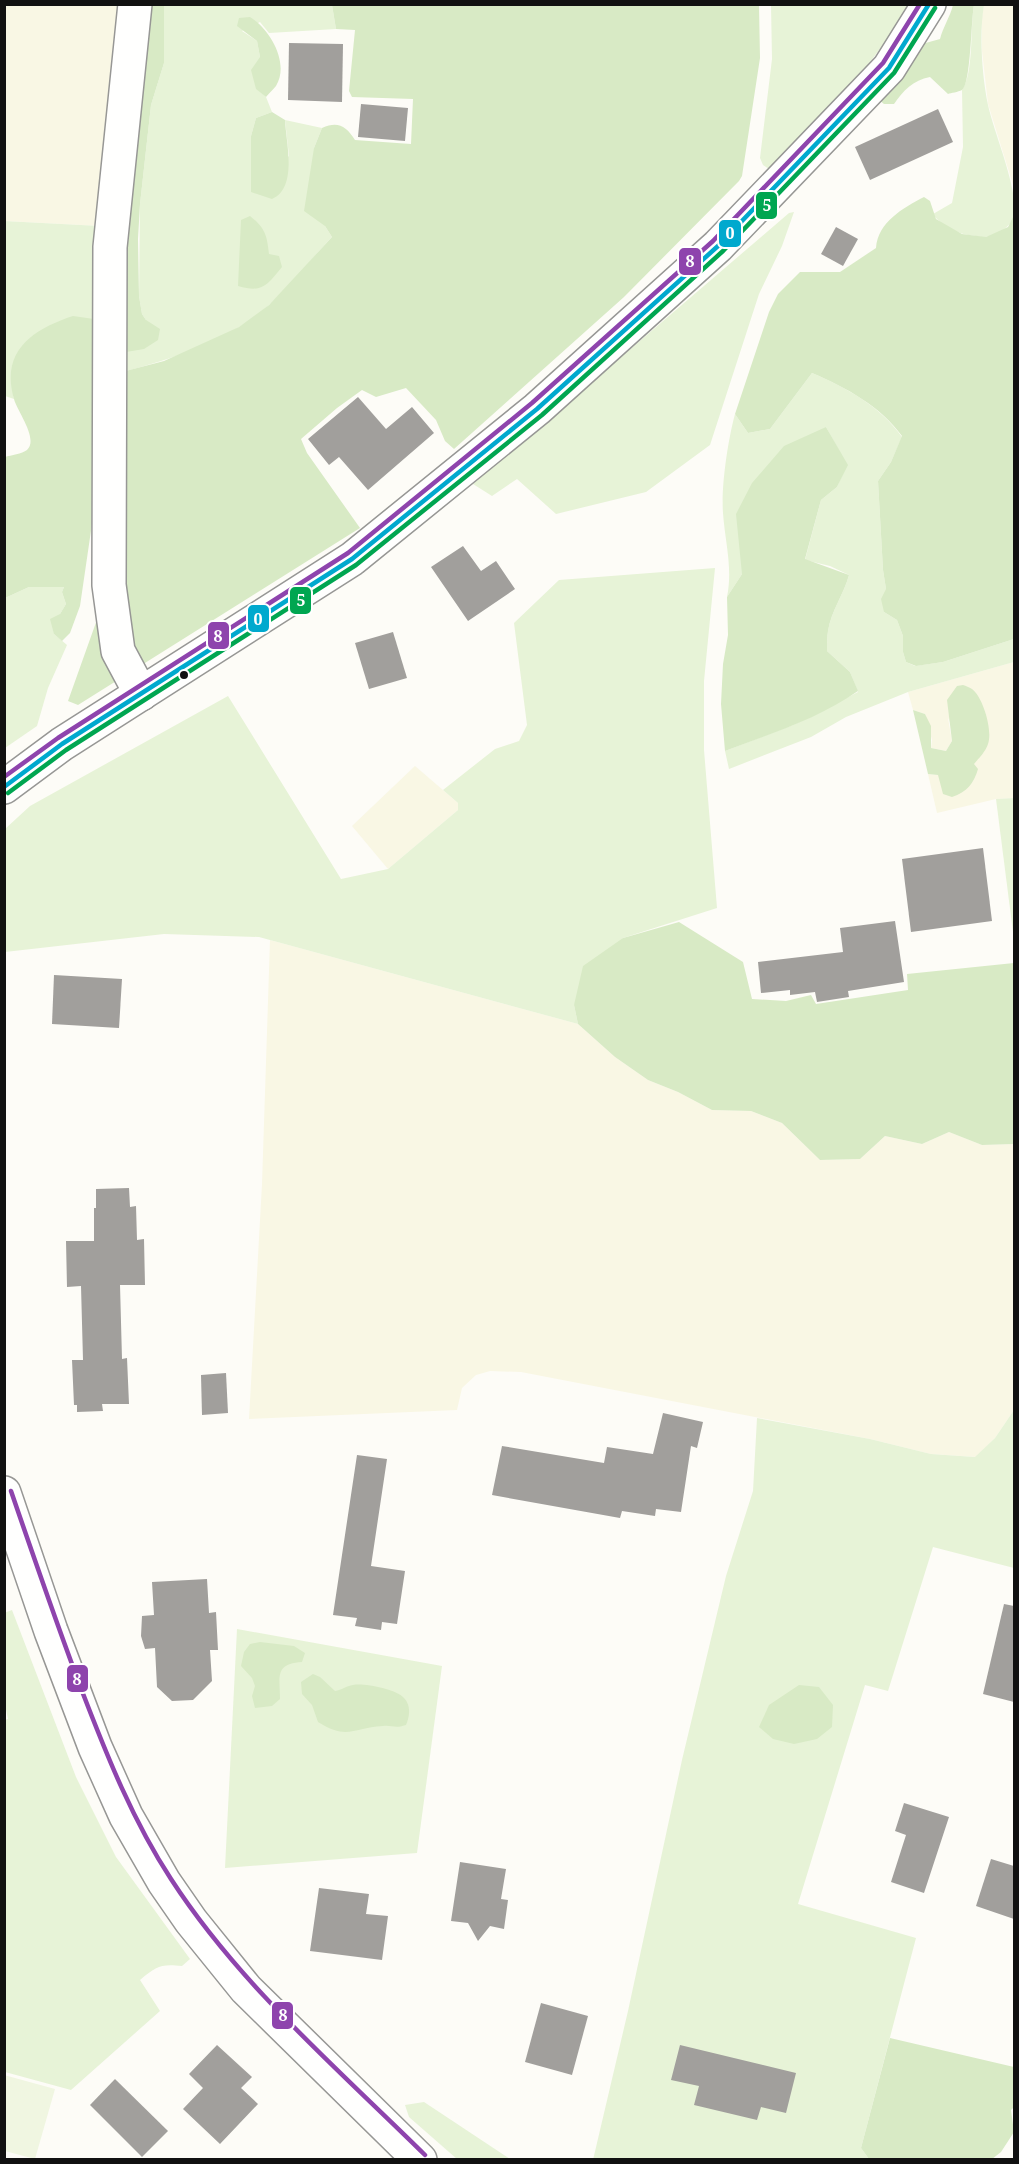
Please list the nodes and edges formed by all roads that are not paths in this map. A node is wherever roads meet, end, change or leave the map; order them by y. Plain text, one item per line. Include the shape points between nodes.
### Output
1 (135, 4) edge
2 (929, 4) edge
3 (141, 694) junction
4 (4, 788) edge
5 (4, 1493) edge
6 (420, 2160) edge

1 - 3 street via 110,247 108,585 118,651
2 - 3 street via 889,68 718,246 537,409 352,559
3 - 4 street via 62,744
5 - 6 street via 95,1747 126,1816 164,1882 246,1989

